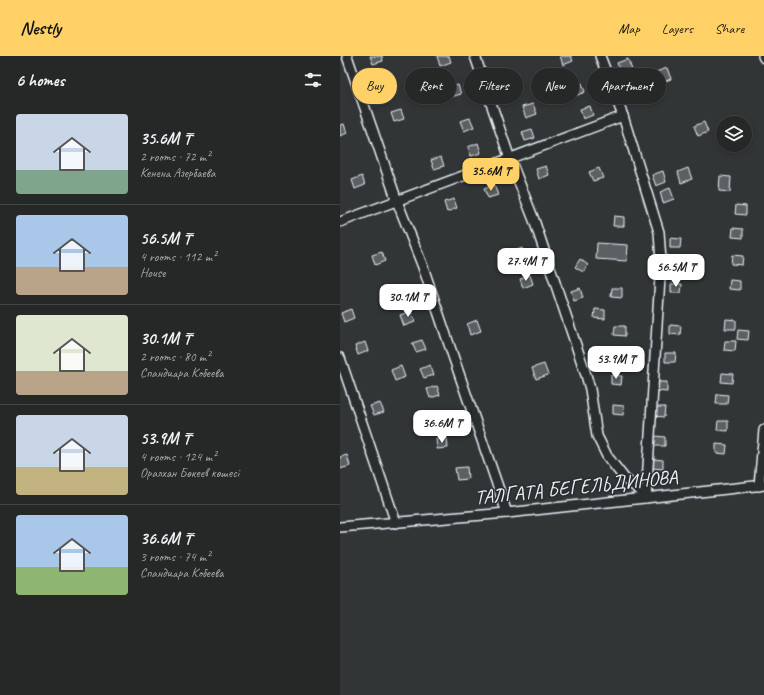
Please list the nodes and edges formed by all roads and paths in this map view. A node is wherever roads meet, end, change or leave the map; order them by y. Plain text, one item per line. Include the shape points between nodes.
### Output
1 (347, 56) edge
2 (475, 56) edge
3 (600, 56) edge
4 (623, 116) junction
5 (510, 159) junction
6 (397, 201) junction
7 (340, 222) edge
8 (340, 358) edge
9 (764, 430) edge
10 (762, 486) edge
11 (646, 496) junction
12 (507, 513) junction
13 (396, 523) junction
14 (340, 527) edge

1 - 6 street
2 - 5 street
3 - 4 street
4 - 5 street
4 - 11 street via 659,232 661,262
5 - 6 street
5 - 11 street via 534,220 586,375 597,436 606,456 626,479
6 - 7 street
6 - 12 street via 423,267
8 - 13 street
9 - 10 street, ТАЛГАТА БЕГЕЛЬДИНОВА
10 - 11 street, ТАЛГАТА БЕГЕЛЬДИНОВА
11 - 12 street, ТАЛГАТА БЕГЕЛЬДИНОВА
12 - 13 street, ТАЛГАТА БЕГЕЛЬДИНОВА
13 - 14 street, ТАЛГАТА БЕГЕЛЬДИНОВА

